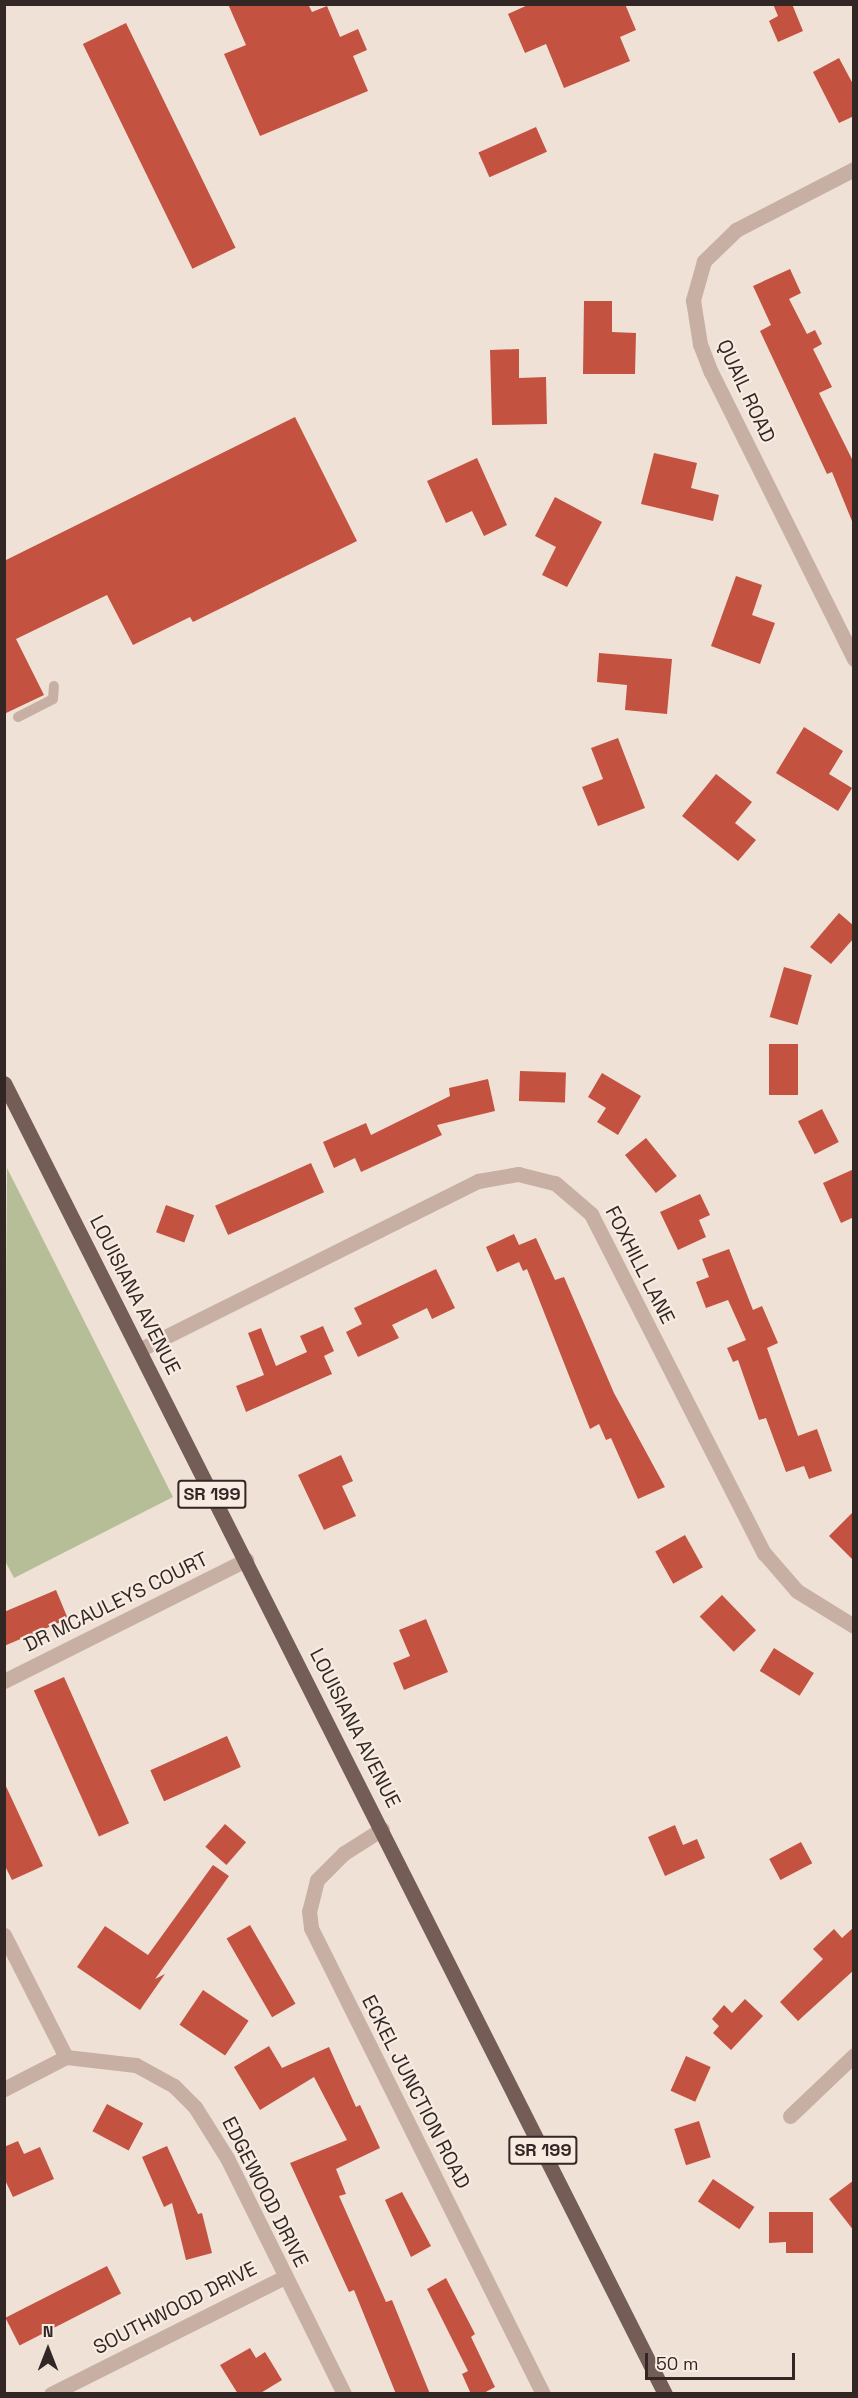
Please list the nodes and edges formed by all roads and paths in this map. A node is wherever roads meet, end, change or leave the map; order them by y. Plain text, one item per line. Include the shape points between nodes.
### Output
1 (854, 170) edge
2 (853, 655) edge
3 (54, 686) dead end
4 (18, 717) dead end
5 (4, 1083) edge
6 (139, 1350) junction
7 (246, 1560) junction
8 (854, 1626) edge
9 (4, 1681) edge
10 (382, 1829) junction
11 (4, 1935) edge
12 (854, 2055) edge
13 (66, 2057) junction
14 (4, 2089) edge
15 (790, 2116) dead end
16 (285, 2277) junction
17 (51, 2394) edge
18 (344, 2394) edge
19 (543, 2394) edge
20 (665, 2394) edge

1 - 2 street, QUAIL ROAD via 736,230 704,261 693,300 700,344 711,372
3 - 4 lane via 53,699
5 - 6 main road, LOUISIANA AVENUE / SR 199
6 - 7 main road, LOUISIANA AVENUE / SR 199
6 - 8 street, FOXHILL LANE via 478,1181 518,1174 555,1183 591,1214 764,1552 797,1591
7 - 9 street, DR MCAULEYS COURT
7 - 10 main road, LOUISIANA AVENUE / SR 199
10 - 19 street, ECKEL JUNCTION ROAD via 344,1853 317,1880 309,1911 311,1928
10 - 20 main road, LOUISIANA AVENUE / SR 199
11 - 13 street
12 - 15 street
13 - 14 street
13 - 16 street, EDGEWOOD DRIVE via 136,2065 163,2078 195,2107 227,2158
16 - 17 street, SOUTHWOOD DRIVE
16 - 18 street, EDGEWOOD DRIVE

